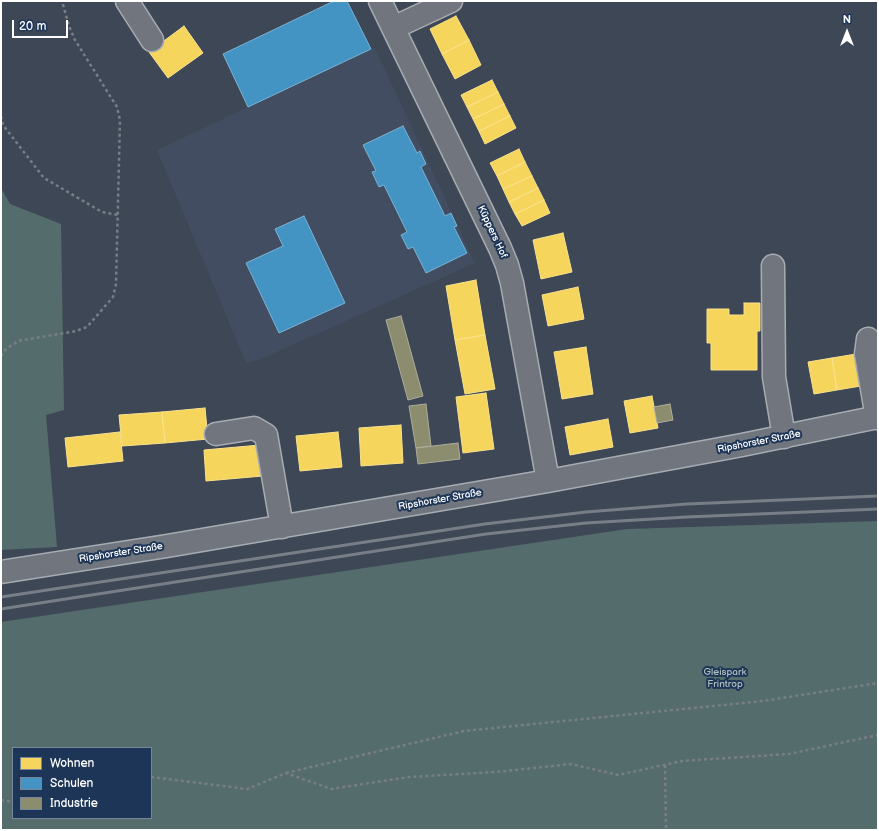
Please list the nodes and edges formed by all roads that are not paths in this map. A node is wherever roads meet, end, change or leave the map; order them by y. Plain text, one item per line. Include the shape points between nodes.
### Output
1 (127, 1) edge
2 (380, 1) edge
3 (451, 1) edge
4 (393, 28) junction
5 (152, 40) dead end
6 (774, 266) dead end
7 (868, 340) dead end
8 (878, 418) edge
9 (216, 434) dead end
10 (784, 437) junction
11 (548, 482) junction
12 (282, 527) junction
13 (1, 572) edge

1 - 5 street
2 - 4 street, Küppers Hof
3 - 4 street
4 - 11 street, Küppers Hof via 507,265
6 - 10 street via 774,377
7 - 8 street via 866,354
8 - 10 street, Ripshorster Straße
9 - 12 street via 254,428 266,435
10 - 11 street, Ripshorster Straße
11 - 12 street, Ripshorster Straße
12 - 13 street, Ripshorster Straße

